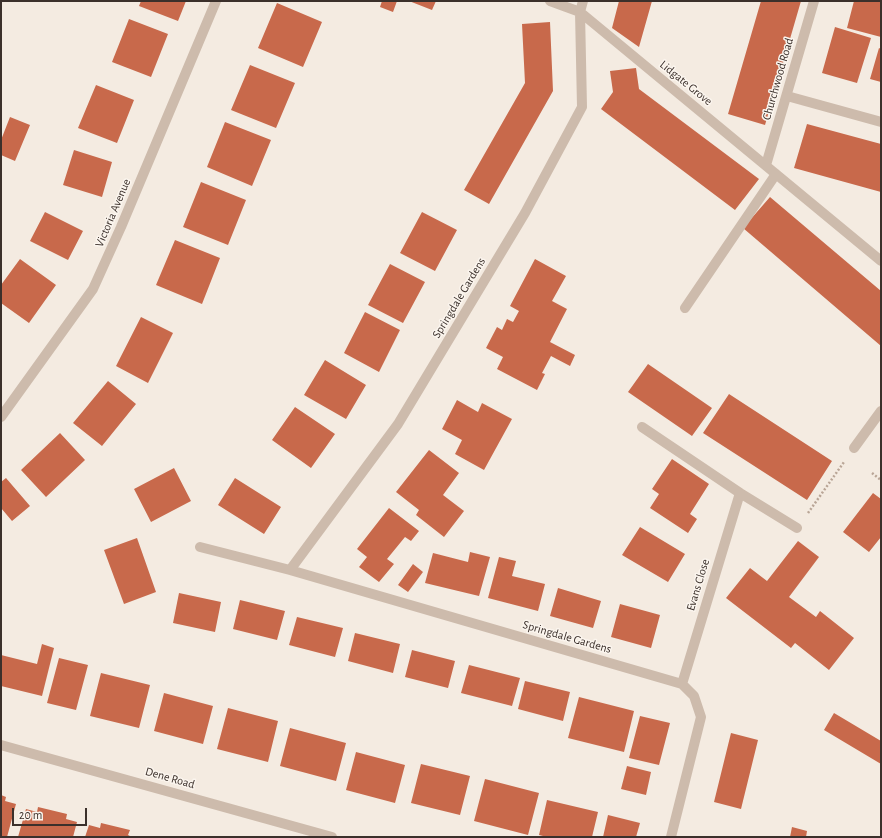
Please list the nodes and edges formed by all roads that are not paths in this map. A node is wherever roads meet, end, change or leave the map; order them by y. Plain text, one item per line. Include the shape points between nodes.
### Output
1 (216, 1) edge
2 (550, 1) edge
3 (583, 1) edge
4 (814, 1) edge
5 (580, 12) junction
6 (787, 96) junction
7 (881, 122) edge
8 (766, 165) junction
9 (776, 174) junction
10 (881, 261) edge
11 (685, 308) dead end
12 (881, 411) edge
13 (1, 417) edge
14 (642, 427) dead end
15 (854, 448) road end
16 (740, 493) junction
17 (797, 528) road end
18 (200, 547) dead end
19 (290, 570) junction
20 (682, 684) junction
21 (1, 745) edge
22 (332, 837) edge
23 (672, 837) edge

1 - 13 street, Victoria Avenue via 93,289
2 - 5 street, Lidgate Grove
3 - 5 street, Springdale Gardens
4 - 6 street, Churchwood Road
5 - 8 street, Lidgate Grove
5 - 19 street, Springdale Gardens via 582,107 525,213 398,424
6 - 7 street
6 - 8 street, Churchwood Road
8 - 9 street, Lidgate Grove
9 - 10 street, Lidgate Grove
9 - 11 street
12 - 15 street
14 - 16 street
16 - 17 street
16 - 20 street, Evans Close
18 - 19 street, Springdale Gardens
19 - 20 street, Springdale Gardens
20 - 23 street via 694,696 701,717
21 - 22 street, Dene Road

